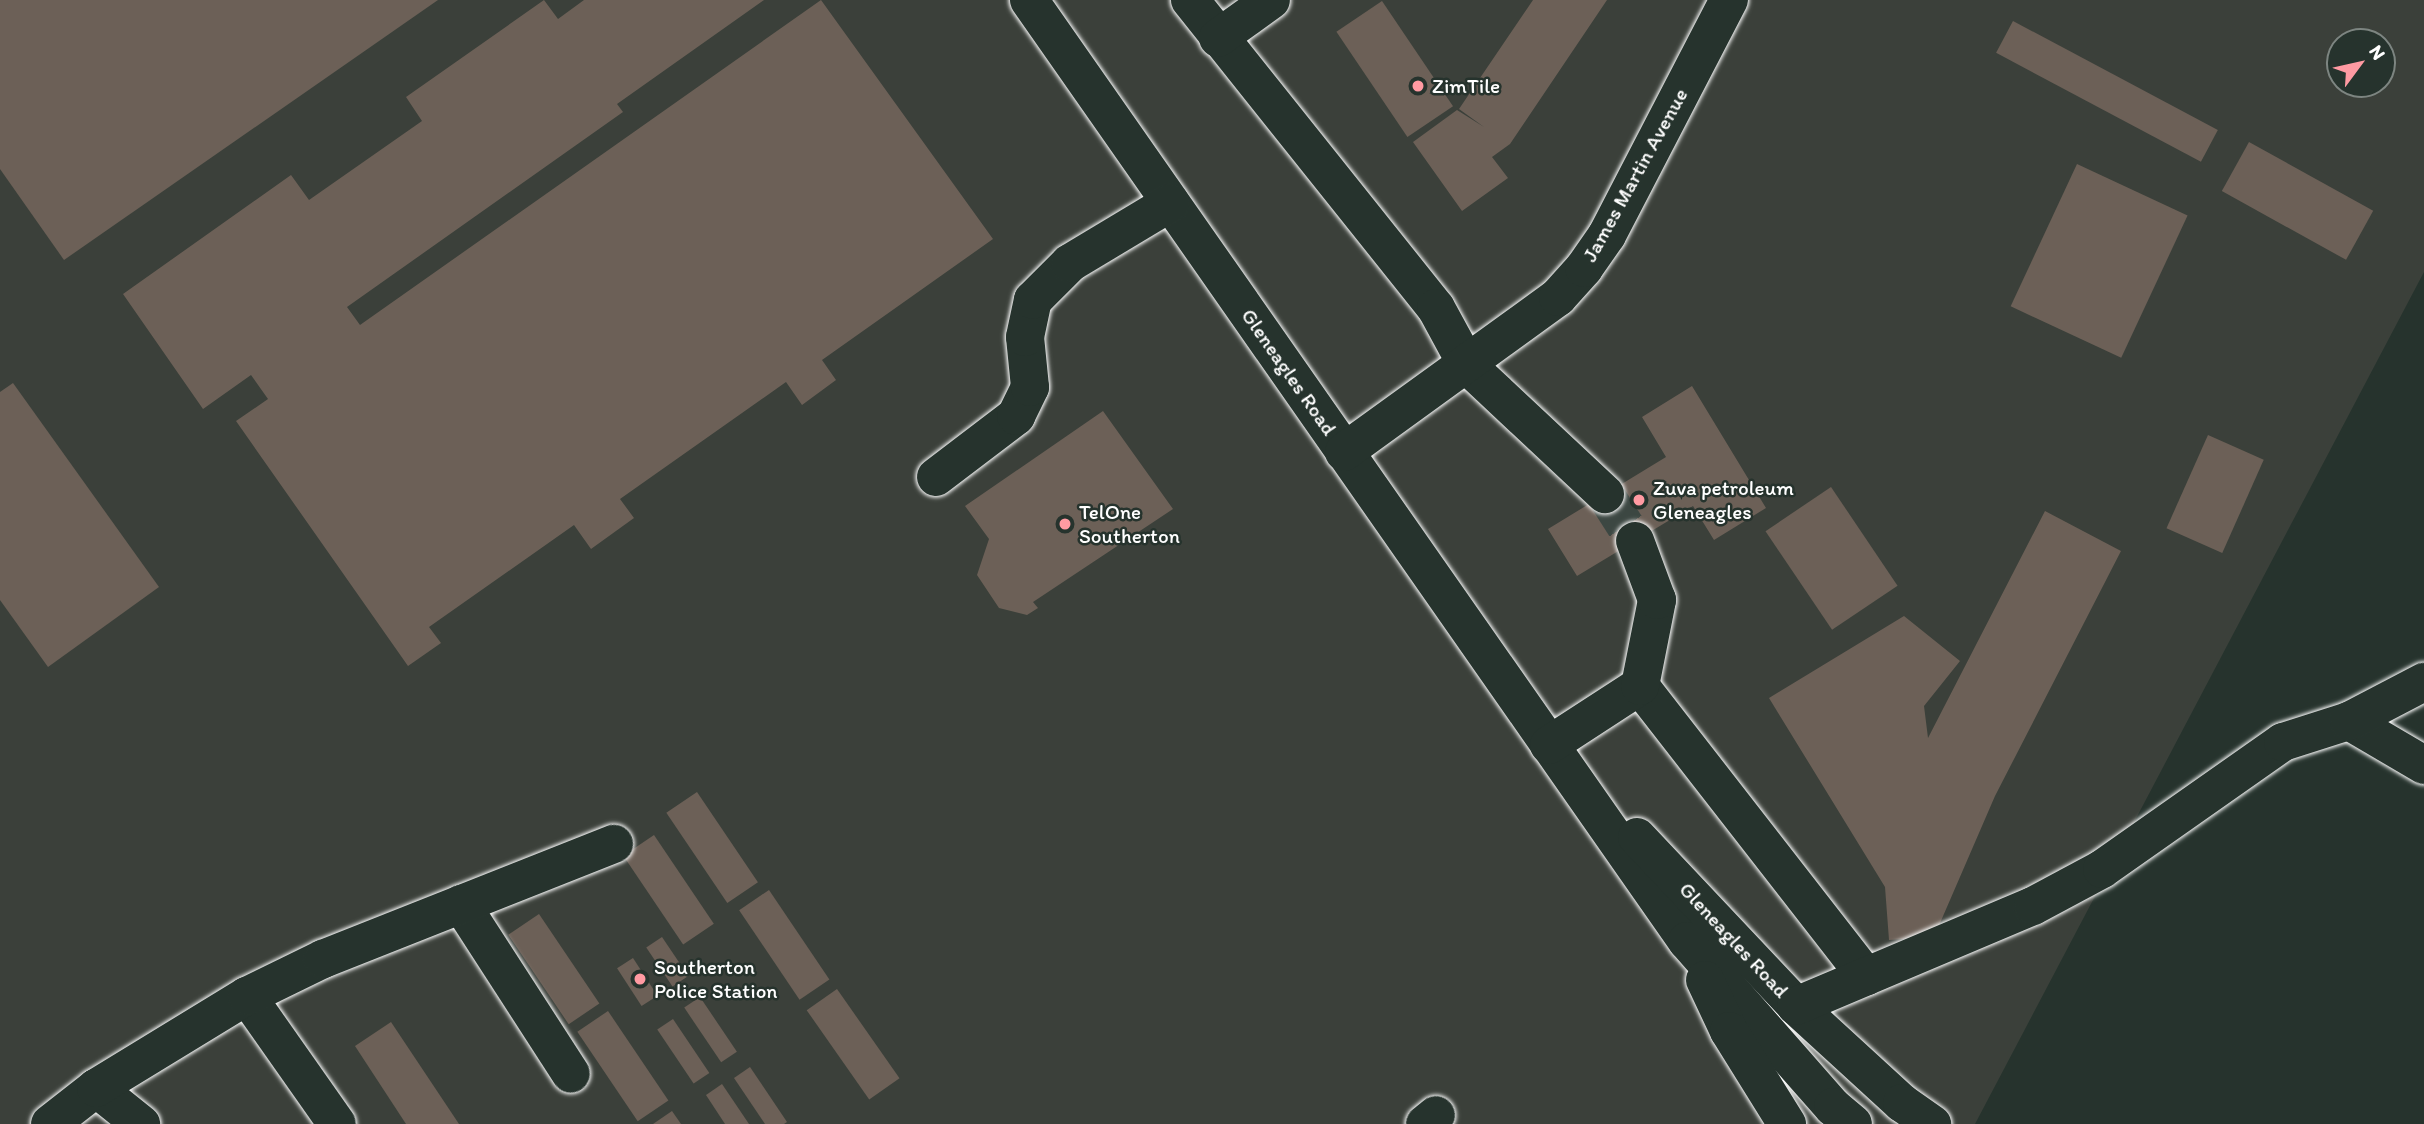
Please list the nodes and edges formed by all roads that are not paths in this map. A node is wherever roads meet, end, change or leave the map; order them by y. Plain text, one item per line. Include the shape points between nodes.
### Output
1 (1029, 0) edge
2 (1190, 0) edge
3 (1271, 0) edge
4 (1729, 0) edge
5 (1218, 38) junction
6 (1170, 203) junction
7 (1467, 365) junction
8 (1344, 452) junction
9 (936, 477) dead end
10 (1605, 494) tunnel mouth
11 (1634, 541) tunnel mouth
12 (2424, 682) edge
13 (1640, 686) junction
14 (2349, 721) junction
15 (1549, 745) junction
16 (2424, 765) edge
17 (614, 844) dead end
18 (461, 904) junction
19 (1687, 941) junction
20 (1866, 976) junction
21 (247, 996) junction
22 (1796, 1006) junction
23 (571, 1074) dead end
24 (96, 1088) junction
25 (50, 1124) edge
26 (141, 1124) edge
27 (337, 1124) edge
28 (1787, 1124) edge
29 (1853, 1124) edge
30 (1932, 1124) edge

1 - 6 street, Gleneagles Road
2 - 5 street
3 - 5 street
4 - 7 street, James Martin Avenue via 1607,235 1584,268 1558,297
5 - 7 street via 1436,307
6 - 8 street, Gleneagles Road
6 - 9 street via 1070,262 1033,300 1024,337 1030,387 1016,416
7 - 8 street, James Martin Avenue
7 - 10 street
8 - 15 street, Gleneagles Road
11 - 13 street via 1657,600
12 - 14 street
13 - 15 street
13 - 20 street
14 - 16 street
14 - 20 street via 2283,743 2091,875 2033,906
15 - 19 street, Gleneagles Road
15 - 22 street, Gleneagles Road
17 - 18 street
18 - 21 street via 375,936
18 - 23 street
19 - 28 street via 1729,1031
19 - 29 street, Gleneagles Road
20 - 22 street
21 - 24 street
21 - 27 street
22 - 30 street, Gleneagles Road
24 - 25 street
24 - 26 street

